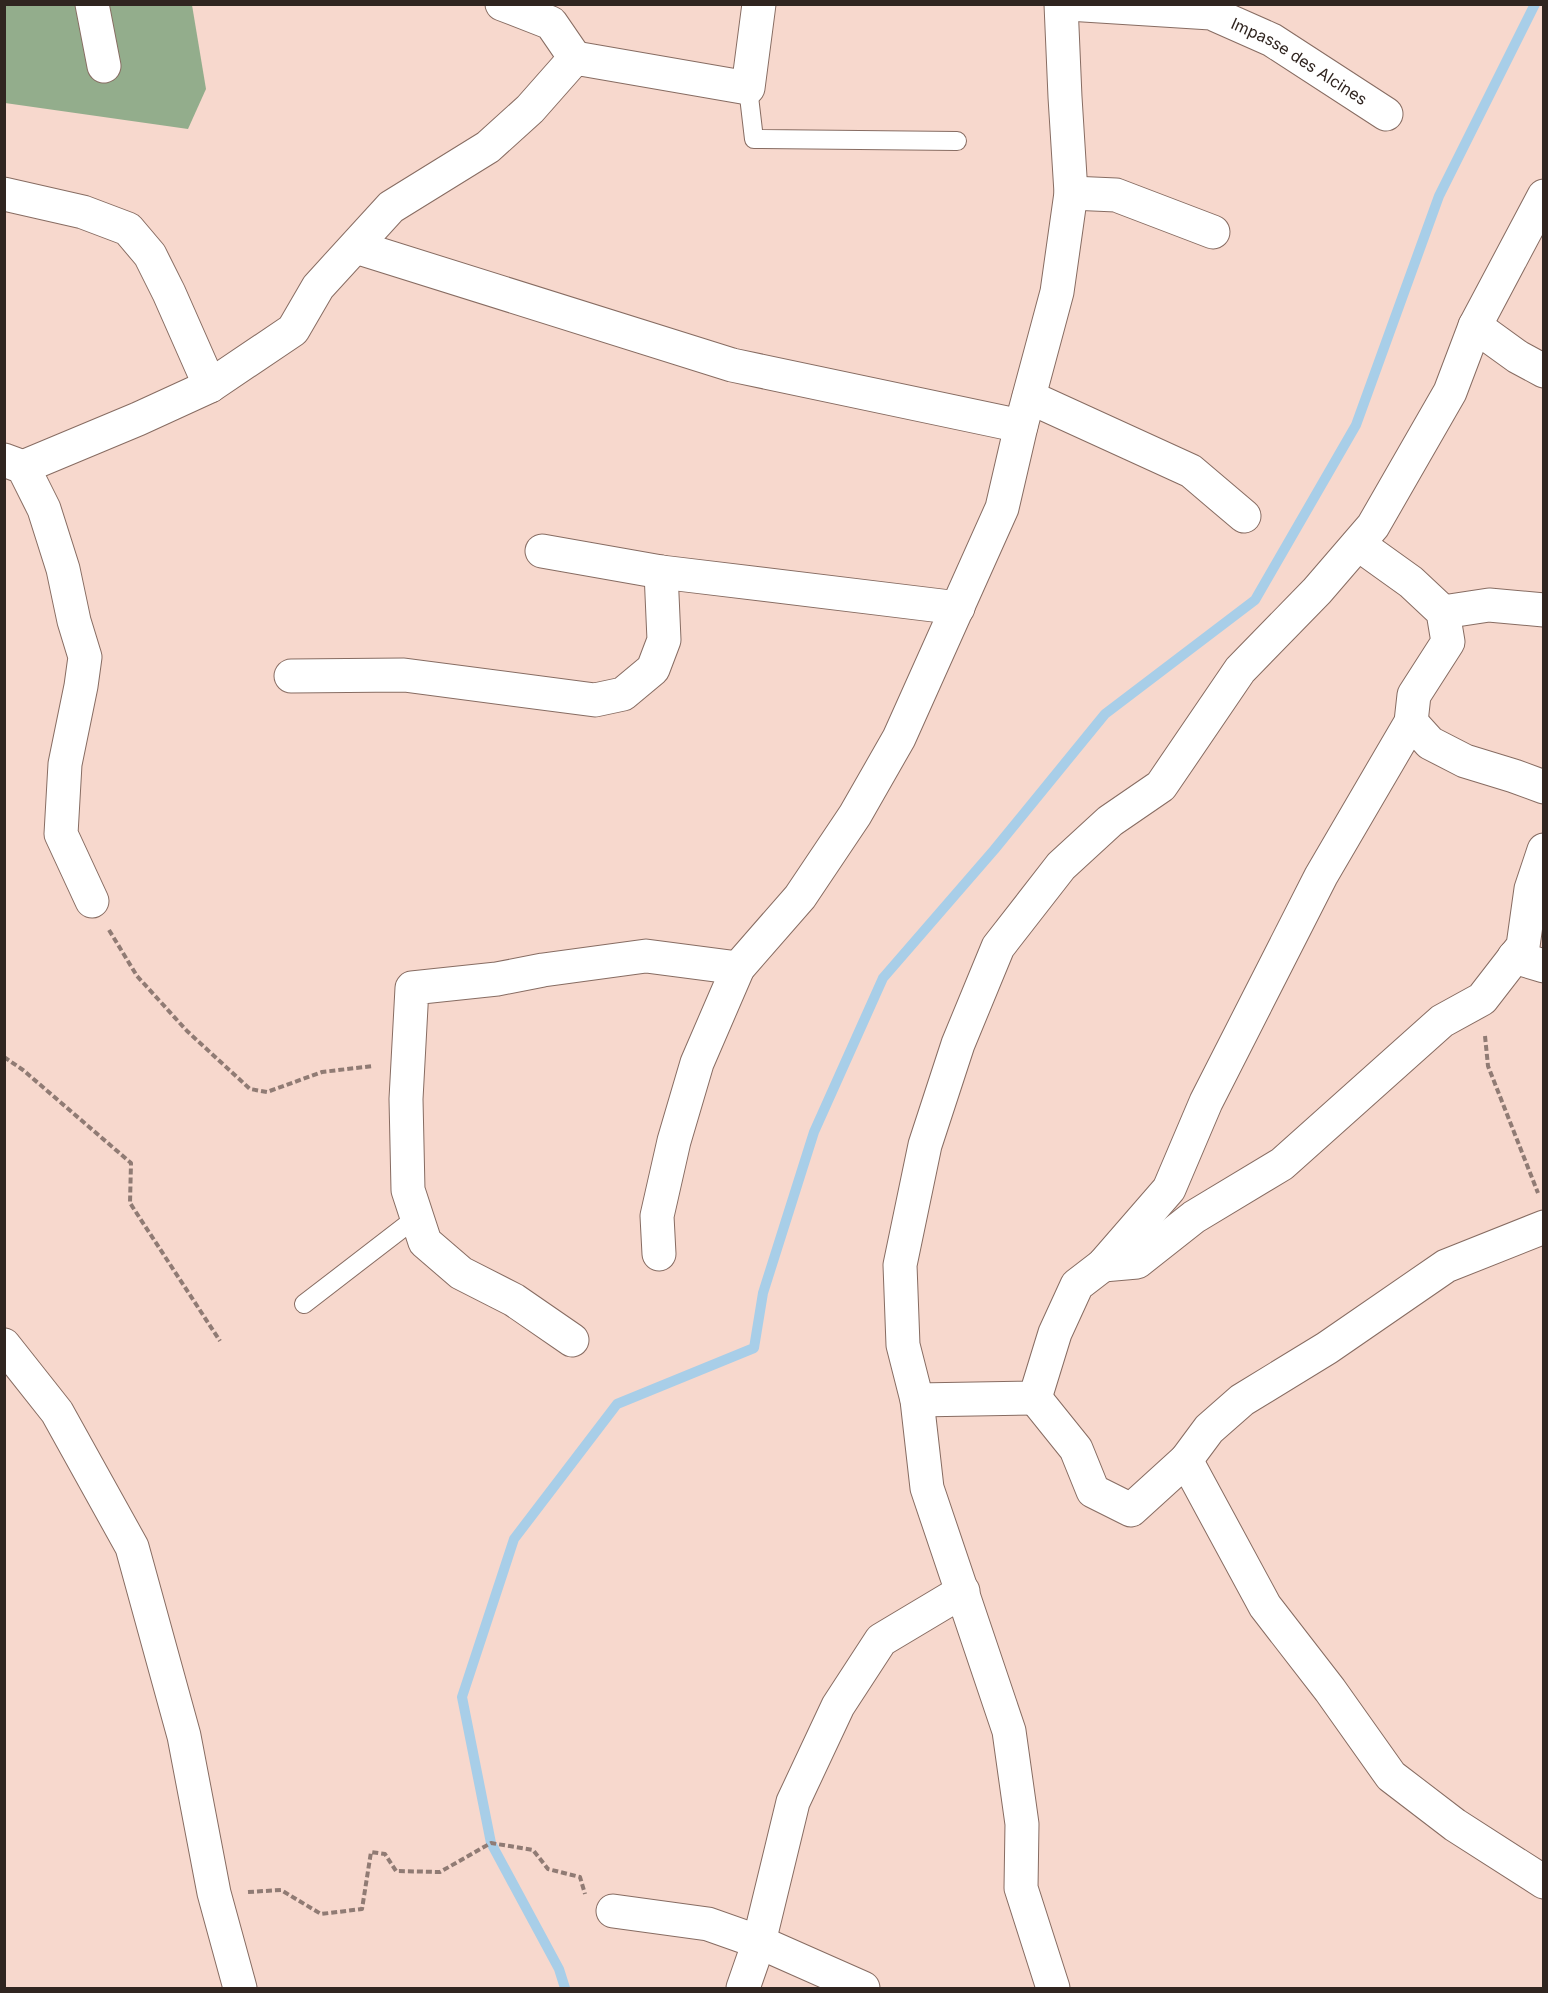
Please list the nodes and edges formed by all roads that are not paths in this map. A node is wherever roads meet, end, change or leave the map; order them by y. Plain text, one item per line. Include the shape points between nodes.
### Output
1 (92, 4) edge
2 (502, 4) edge
3 (759, 4) edge
4 (1061, 4) edge
5 (1068, 4) edge
6 (1212, 9) edge
7 (575, 58) junction
8 (104, 66) dead end
9 (748, 88) junction
10 (1386, 114) dead end
11 (957, 141) dead end
12 (1071, 193) junction
13 (4, 194) edge
14 (1544, 196) edge
15 (1213, 232) dead end
16 (356, 247) junction
17 (1475, 326) junction
18 (1544, 371) edge
19 (210, 386) junction
20 (1025, 412) junction
21 (14, 464) edge
22 (1244, 516) dead end
23 (1358, 544) junction
24 (542, 550) dead end
25 (661, 572) junction
26 (958, 608) junction
27 (1544, 610) edge
28 (1443, 612) junction
29 (291, 676) dead end
30 (1411, 722) junction
31 (1544, 787) edge
32 (1544, 850) edge
33 (92, 901) road end
34 (1529, 962) edge
35 (738, 968) junction
36 (1541, 1212) edge
37 (417, 1216) junction
38 (659, 1254) dead end
39 (1103, 1264) junction
40 (304, 1304) dead end
41 (572, 1340) dead end
42 (4, 1345) edge
43 (1035, 1398) junction
44 (917, 1400) junction
45 (1186, 1460) junction
46 (963, 1591) junction
47 (1544, 1882) edge
48 (613, 1911) road end
49 (759, 1941) junction
50 (240, 1989) edge
51 (743, 1989) edge
52 (863, 1989) edge
53 (1053, 1989) edge

1 - 8 street
2 - 7 street via 550,23
3 - 9 street
4 - 12 street
5 - 6 street, Impasse des Alcines
6 - 10 street, Impasse des Alcines via 1272,40
7 - 9 street
7 - 16 street via 530,109 488,147 391,207
9 - 11 lane via 754,139
12 - 15 street via 1116,195
12 - 20 street via 1057,292
13 - 19 street via 83,212 128,229 150,255
14 - 17 street
16 - 19 street via 318,286 293,330
16 - 20 street via 732,365
17 - 18 street
17 - 23 street via 1450,392 1373,526
19 - 21 street
20 - 22 street via 1191,471
20 - 26 street via 1002,508
21 - 33 street via 44,509 85,657 65,764 61,834
23 - 28 street via 1411,582
23 - 44 street via 1240,670 1161,786 1110,821 1061,866 998,947 958,1044 925,1145 900,1264 903,1345
24 - 25 street
25 - 26 street
25 - 29 street via 663,639 652,669 623,694 595,700 404,675
26 - 35 street via 899,738 855,815 800,897
27 - 28 street via 1489,605
28 - 30 street via 1448,642 1414,695
30 - 31 street via 1430,744 1465,761
30 - 39 street via 1321,876 1206,1102 1169,1189
32 - 34 street via 1531,889 1522,946
34 - 39 street via 1482,999 1442,1021 1282,1164 1194,1217 1137,1262
35 - 37 street via 646,956 412,988 406,1099 408,1190
35 - 38 street via 697,1063 674,1141 657,1216
36 - 45 street via 1446,1266 1328,1348 1242,1400 1209,1429
37 - 40 lane
37 - 41 street via 426,1242 461,1273 514,1300
39 - 43 street via 1077,1285 1055,1333
42 - 50 street via 57,1412 132,1547 184,1736 214,1893
43 - 44 street
43 - 45 street via 1076,1449 1093,1491 1131,1510
44 - 46 street via 927,1488
45 - 47 street via 1265,1606 1391,1776 1455,1825
46 - 49 street via 881,1640 838,1706 793,1802
46 - 53 street via 1009,1731 1022,1824 1021,1888
48 - 49 street via 708,1924
49 - 51 street
49 - 52 street

